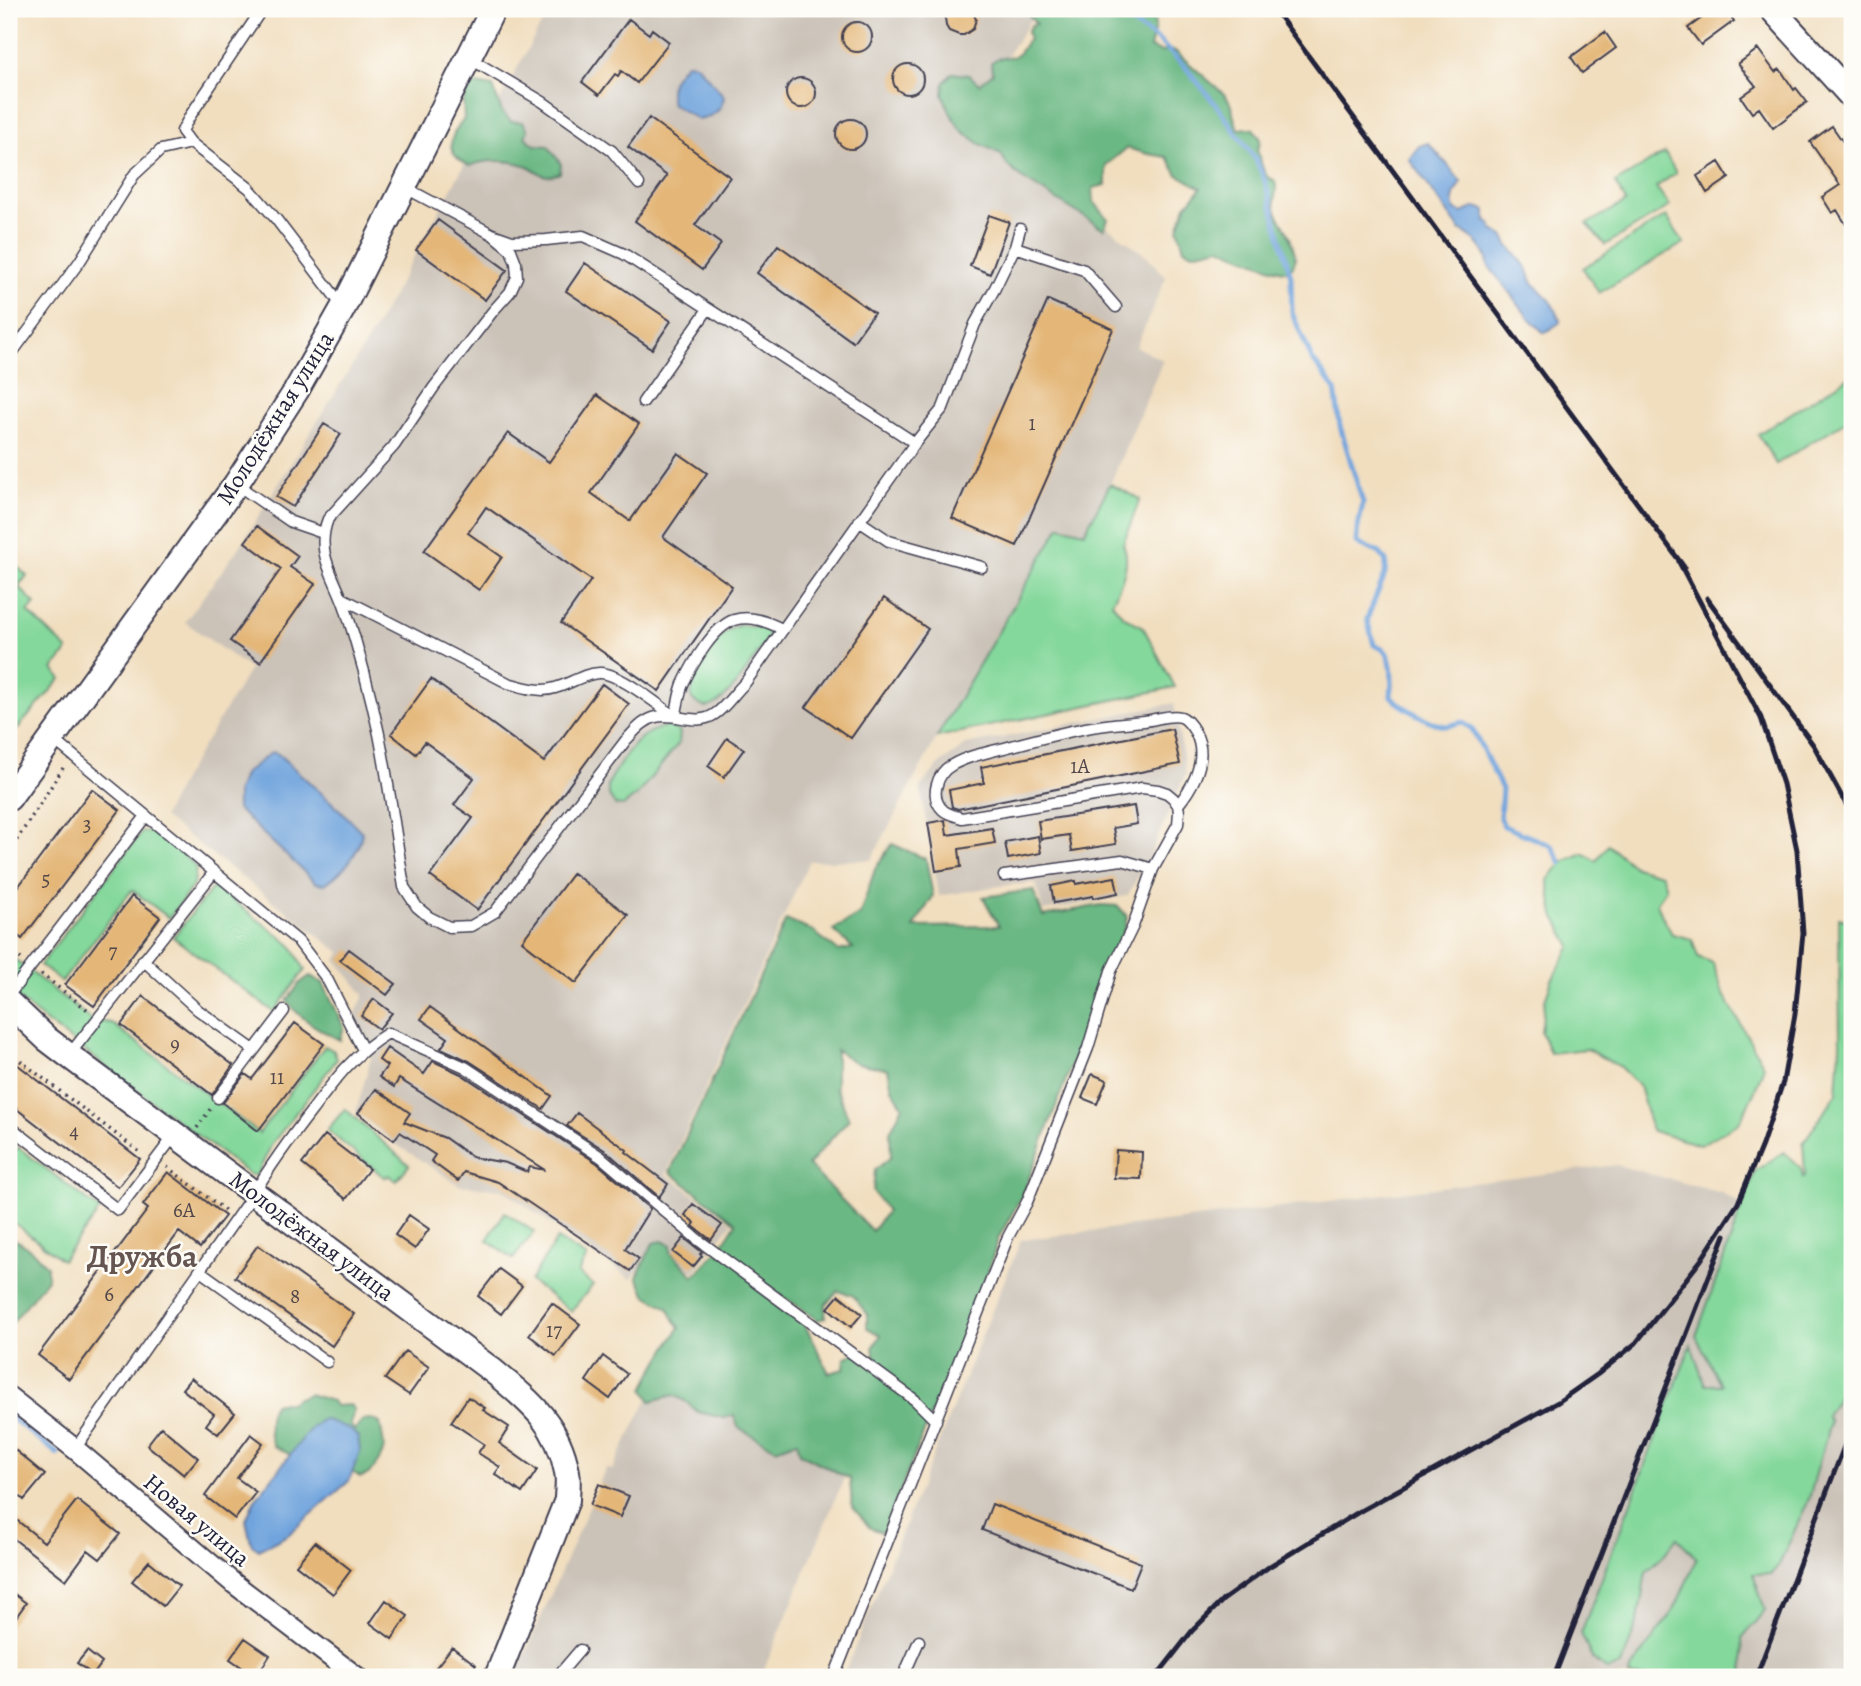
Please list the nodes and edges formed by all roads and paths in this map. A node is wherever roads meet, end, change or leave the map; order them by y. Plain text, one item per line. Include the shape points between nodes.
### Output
1 (262, 9) edge
2 (494, 9) edge
3 (1772, 9) edge
4 (469, 58) junction
5 (1852, 97) edge
6 (191, 143) junction
7 (639, 184) dead end
8 (404, 187) junction
9 (1020, 229) dead end
10 (492, 234) junction
11 (1015, 247) junction
12 (1116, 307) dead end
13 (343, 308) junction
14 (708, 309) junction
15 (9, 357) edge
16 (643, 402) dead end
17 (915, 443) junction
18 (236, 484) junction
19 (859, 521) junction
20 (323, 533) junction
21 (982, 568) dead end
22 (342, 598) junction
23 (782, 629) junction
24 (676, 717) junction
25 (52, 738) junction
26 (72, 754) junction
27 (9, 798) edge
28 (1178, 805) junction
29 (146, 816) junction
30 (9, 852) edge
31 (1153, 869) junction
32 (214, 872) junction
33 (1004, 876) dead end
34 (9, 949) edge
35 (144, 960) junction
36 (31, 966) junction
37 (9, 995) edge
38 (9, 1003) edge
39 (284, 1011) dead end
40 (98, 1018) junction
41 (363, 1050) junction
42 (254, 1051) junction
43 (9, 1052) edge
44 (68, 1055) junction
45 (218, 1098) joint
46 (9, 1126) edge
47 (180, 1139) junction
48 (153, 1163) junction
49 (254, 1193) junction
50 (236, 1219) junction
51 (200, 1270) junction
52 (327, 1362) dead end
53 (9, 1397) edge
54 (936, 1422) junction
55 (75, 1450) junction
56 (919, 1641) dead end
57 (580, 1650) dead end
58 (356, 1677) edge
59 (497, 1677) edge
60 (557, 1677) edge
61 (834, 1677) edge
62 (903, 1677) edge

1 - 6 lane via 182,131
2 - 4 street, Молодёжная улица
3 - 5 street
4 - 7 lane via 612,151
4 - 8 street, Молодёжная улица
6 - 13 lane via 249,188
6 - 15 lane via 161,150 134,175 80,261
8 - 10 lane
8 - 13 street, Молодёжная улица
9 - 11 lane
10 - 14 lane via 512,240 583,236 624,254
10 - 20 lane via 511,250 516,263 517,277 510,292 434,387 394,446 328,519
11 - 12 lane via 1083,270
11 - 17 lane via 975,324 943,408
13 - 18 street, Молодёжная улица
14 - 16 lane
14 - 17 lane
17 - 19 lane
18 - 20 lane via 291,522
18 - 25 street, Молодёжная улица
19 - 21 lane via 889,541
19 - 23 lane
20 - 22 lane via 329,568
22 - 24 lane via 508,683 553,689 600,672 616,677
22 - 24 lane via 379,736 404,887 429,918 449,928 471,926 495,912 626,740 641,724 656,717
23 - 24 lane via 745,682 714,715 698,720
23 - 24 lane via 749,618 716,632 682,686
25 - 26 lane
25 - 27 street, Молодёжная улица
26 - 29 lane
26 - 30 path
28 - 28 lane via 1190,790 1202,752 1192,726 1182,717 1169,716 1087,727 972,757 950,766 935,789 944,812 962,818 1142,788 1167,793
28 - 31 lane via 1178,824
29 - 32 lane
29 - 36 lane
31 - 33 lane via 1122,860
31 - 54 lane via 1111,971 1088,1048
32 - 35 lane
32 - 41 lane via 298,941 327,979
34 - 36 path
35 - 40 lane
35 - 42 lane via 198,1010
36 - 37 lane
36 - 40 path
38 - 44 street, Молодёжная улица
39 - 42 lane
40 - 44 lane
41 - 49 lane via 304,1119
41 - 54 lane via 388,1033 477,1075 601,1157 697,1239 915,1400
42 - 45 lane
43 - 48 path
44 - 47 street, Молодёжная улица
45 - 47 path
46 - 48 lane via 118,1210
47 - 48 lane
47 - 49 street, Молодёжная улица
48 - 50 path via 168,1168
49 - 50 lane
49 - 59 street, Молодёжная улица via 493,1371 543,1416 557,1441 567,1473 567,1500
50 - 51 lane
51 - 52 lane
51 - 55 lane
53 - 55 street, Новая улица
54 - 61 lane
55 - 58 street, Новая улица via 232,1582
56 - 62 lane
57 - 60 lane

